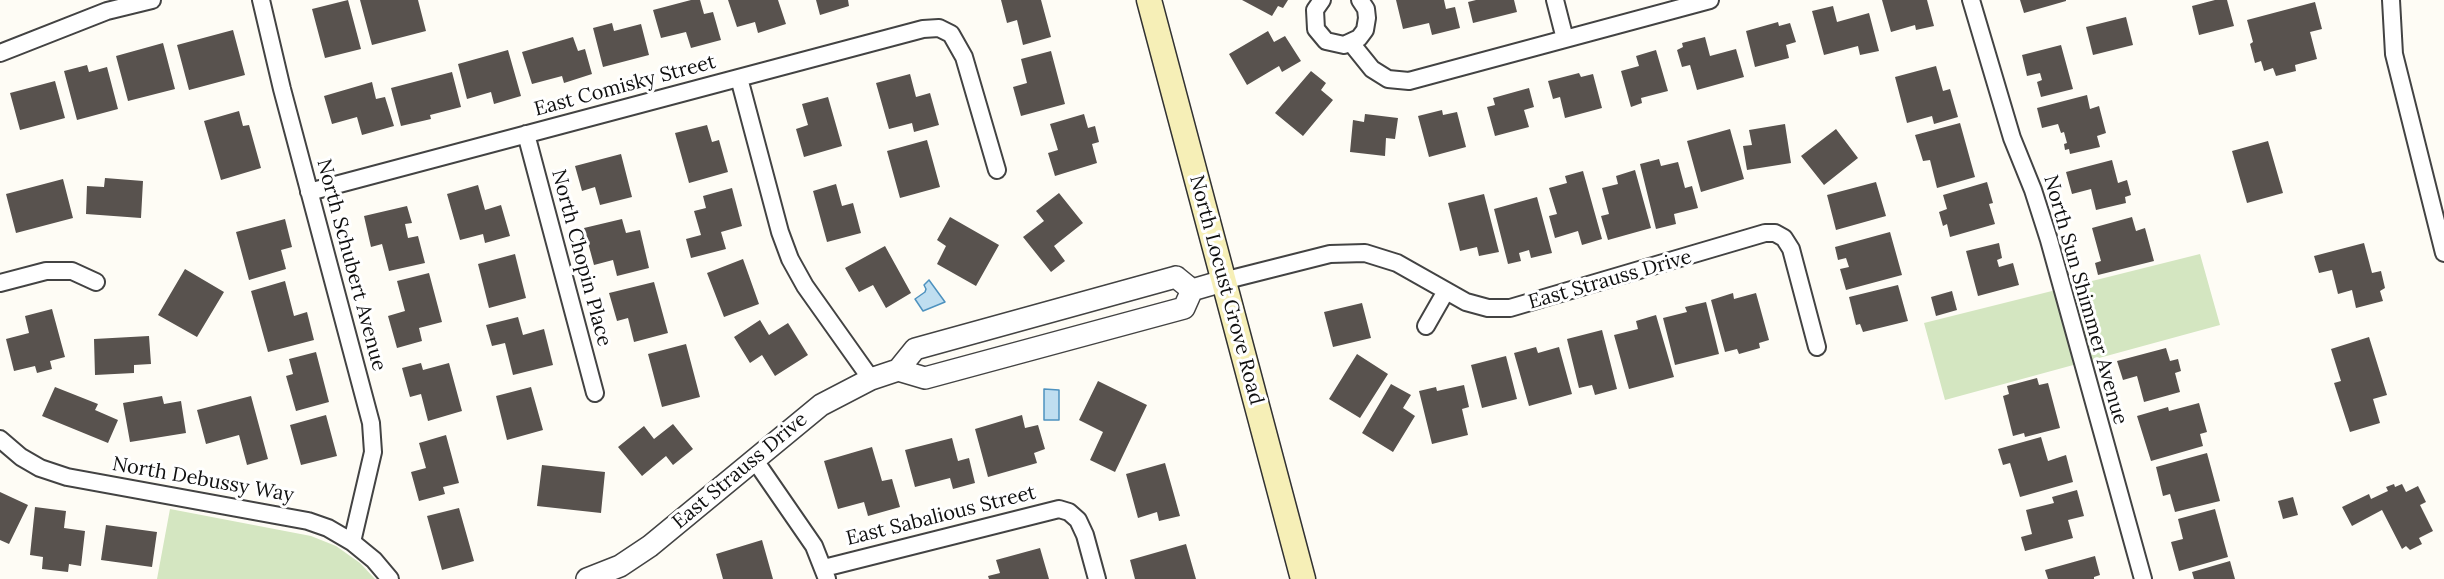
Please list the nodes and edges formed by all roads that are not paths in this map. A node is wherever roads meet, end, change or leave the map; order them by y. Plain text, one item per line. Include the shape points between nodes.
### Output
1 (152, 0) edge
2 (261, 0) edge
3 (1149, 0) edge
4 (1322, 0) edge
5 (1360, 0) edge
6 (1555, 0) edge
7 (1710, 0) edge
8 (1971, 0) edge
9 (2391, 0) edge
10 (106, 6) edge
11 (1566, 39) junction
12 (1352, 43) junction
13 (0, 53) edge
14 (739, 78) junction
15 (526, 134) junction
16 (997, 170) dead end
17 (309, 192) junction
18 (2444, 253) edge
19 (1223, 281) junction
20 (96, 282) dead end
21 (0, 283) edge
22 (1192, 290) junction
23 (1446, 291) junction
24 (1426, 326) dead end
25 (1817, 347) dead end
26 (898, 370) junction
27 (871, 379) junction
28 (595, 393) dead end
29 (0, 439) edge
30 (754, 459) junction
31 (352, 542) junction
32 (826, 573) edge
33 (390, 579) edge
34 (587, 579) edge
35 (1097, 579) edge
36 (1303, 579) edge
37 (2143, 579) edge

1 - 10 street
2 - 17 street, North Schubert Avenue
3 - 19 main road, North Locust Grove Road
4 - 12 street via 1314,19 1319,35 1334,44
5 - 12 street via 1366,9 1365,30
6 - 11 street
7 - 11 street
8 - 37 street, North Sun Shimmer Avenue via 2012,138 2049,240
9 - 18 street via 2394,54
10 - 13 street
11 - 12 street via 1409,81 1389,79 1372,69
14 - 15 street, East Comisky Street
14 - 16 street, East Comisky Street via 939,28 951,34 964,57
14 - 27 street via 790,259
15 - 17 street, East Comisky Street
15 - 28 street, North Chopin Place
17 - 31 street, North Schubert Avenue via 371,423 372,452
19 - 22 street, East Strauss Drive
19 - 23 street, East Strauss Drive via 1330,254 1365,253 1397,263
19 - 36 main road, North Locust Grove Road
20 - 21 street via 72,271 46,271
22 - 26 street via 1184,308 925,378
22 - 26 street via 1176,277 1164,280 915,348
23 - 24 street
23 - 25 street, East Strauss Drive via 1488,308 1510,308 1775,233 1791,249
26 - 27 street, East Strauss Drive
27 - 30 street, East Strauss Drive via 821,405
29 - 31 street, North Debussy Way via 40,468 67,477 287,516 328,528
30 - 32 street via 814,546
30 - 34 street, East Strauss Drive via 650,546 621,566
31 - 33 street, North Debussy Way
32 - 35 street, East Sabalious Street via 1059,509 1078,520

